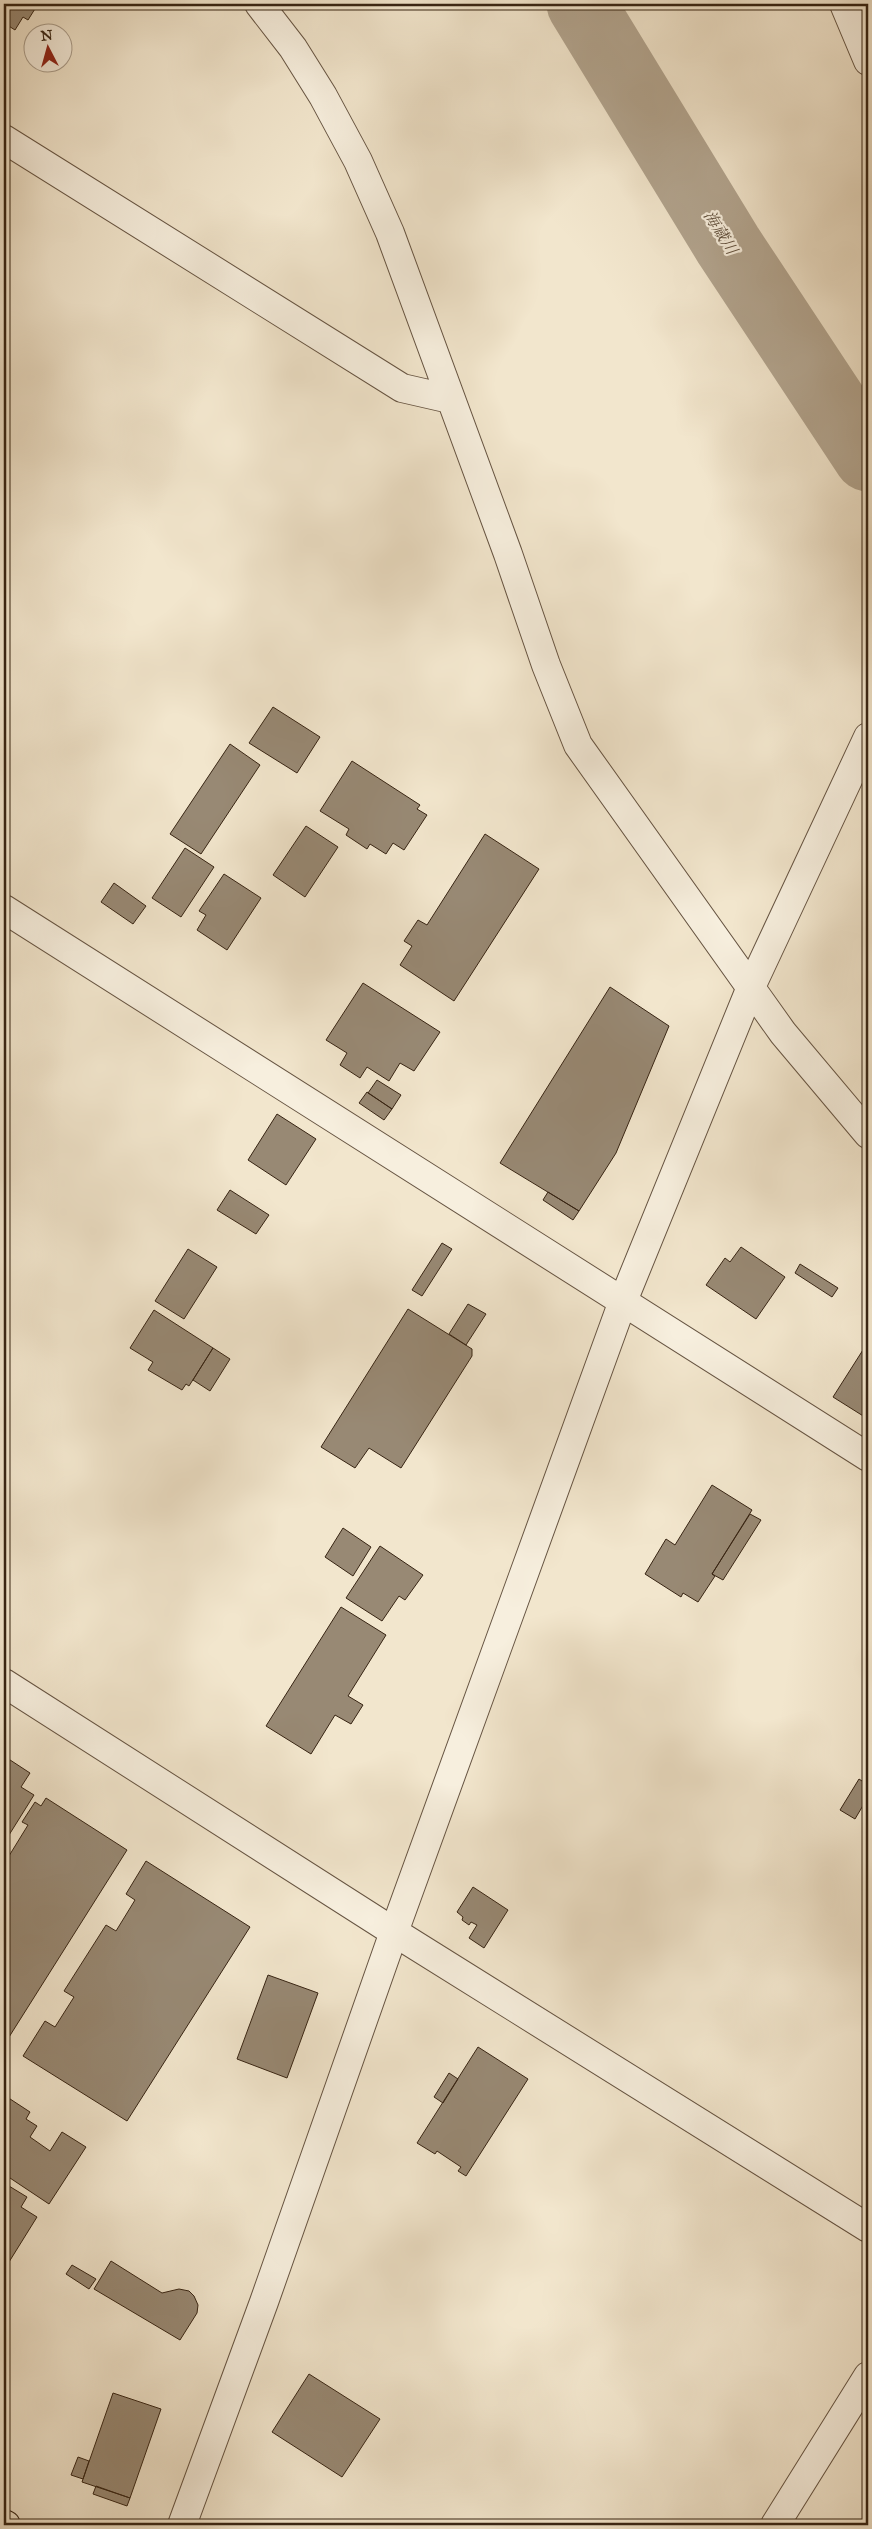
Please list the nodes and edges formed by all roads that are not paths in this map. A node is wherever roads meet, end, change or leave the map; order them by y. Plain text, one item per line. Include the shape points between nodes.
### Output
1 (259, 4) edge
2 (844, 4) edge
3 (868, 61) edge
4 (4, 139) edge
5 (450, 399) junction
6 (868, 737) edge
7 (4, 909) edge
8 (751, 987) junction
9 (868, 1134) edge
10 (623, 1301) junction
11 (868, 1457) edge
12 (4, 1682) edge
13 (394, 1932) junction
14 (868, 2228) edge
15 (868, 2376) edge
16 (182, 2525) edge
17 (775, 2525) edge

1 - 5 street via 293,48 358,161 390,233
2 - 3 street
4 - 5 street via 402,388
5 - 8 street via 549,674 578,745
6 - 8 street
7 - 10 street
8 - 9 street via 782,1033
8 - 10 street
10 - 11 street
10 - 13 street
12 - 13 street
13 - 14 street
13 - 16 street
15 - 17 street

